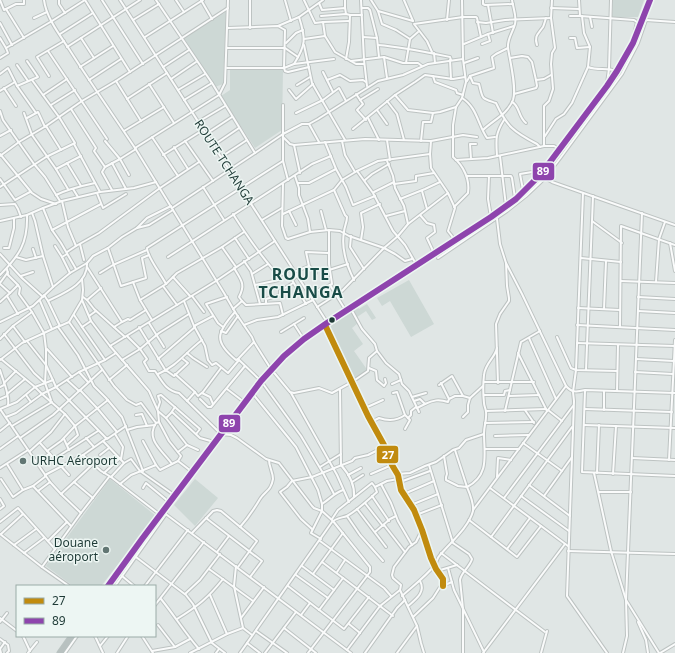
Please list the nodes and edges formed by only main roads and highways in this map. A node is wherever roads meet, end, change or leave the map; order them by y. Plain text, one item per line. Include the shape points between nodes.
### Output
1 (650, 0) edge
2 (109, 585) edge
3 (71, 637) edge
4 (60, 653) edge

1 - 2 highway via 645,20 617,71 543,176 494,218 326,324 271,369
3 - 4 highway

